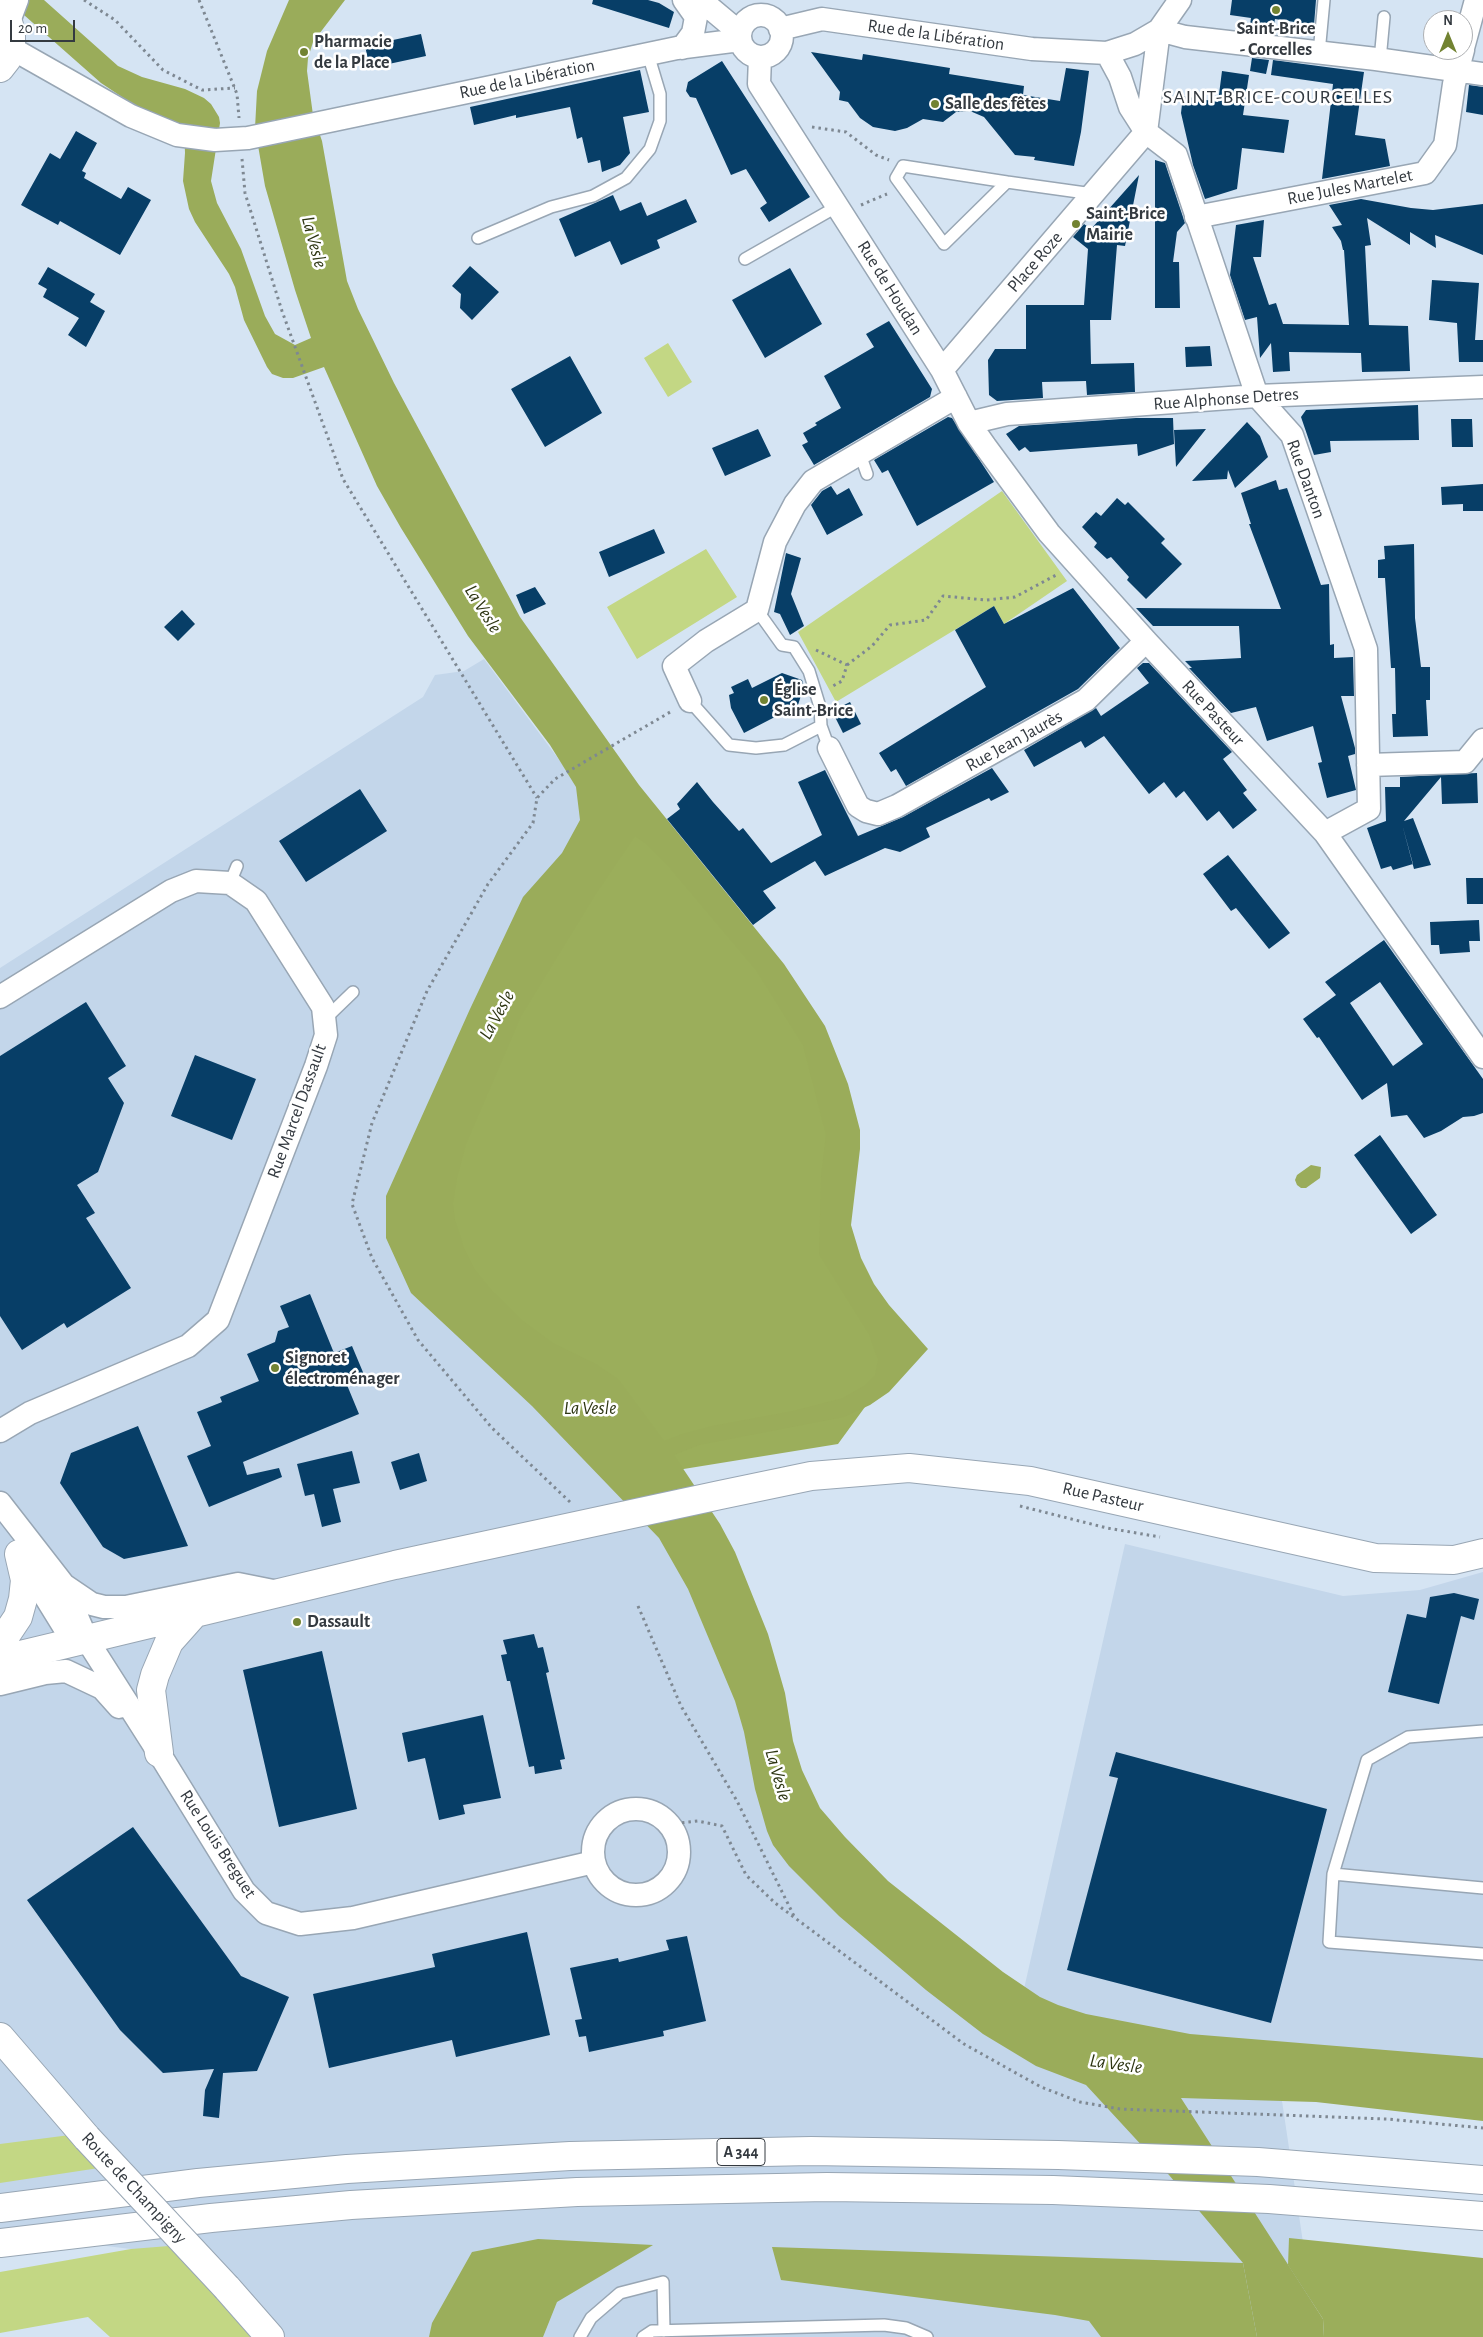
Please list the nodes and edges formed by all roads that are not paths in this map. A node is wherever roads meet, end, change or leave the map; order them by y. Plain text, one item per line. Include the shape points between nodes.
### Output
1 (684, 0) edge
2 (688, 0) edge
3 (1180, 0) edge
4 (1324, 0) edge
5 (1384, 17) dead end
6 (8, 27) edge
7 (780, 29) junction
8 (1159, 30) junction
9 (740, 37) junction
10 (682, 48) junction
11 (1107, 53) junction
12 (1319, 53) junction
13 (648, 54) junction
14 (760, 57) junction
15 (1423, 57) edge
16 (1378, 59) junction
17 (1460, 60) edge
18 (1466, 60) edge
19 (1483, 74) edge
20 (1146, 132) junction
21 (1007, 182) junction
22 (1093, 194) junction
23 (842, 212) junction
24 (1196, 217) junction
25 (478, 238) dead end
26 (745, 259) dead end
27 (942, 370) junction
28 (1483, 387) edge
29 (1257, 396) junction
30 (956, 397) junction
31 (969, 423) junction
32 (757, 610) junction
33 (1146, 642) junction
34 (690, 701) joint
35 (821, 726) junction
36 (1483, 740) edge
37 (829, 748) joint
38 (1368, 765) junction
39 (1325, 834) junction
40 (353, 992) dead end
41 (0, 997) edge
42 (324, 1020) junction
43 (1483, 1057) edge
44 (0, 1431) edge
45 (0, 1502) edge
46 (0, 1524) edge
47 (1483, 1553) edge
48 (18, 1554) junction
49 (63, 1584) junction
50 (281, 1593) junction
51 (193, 1615) junction
52 (87, 1640) junction
53 (0, 1644) edge
54 (0, 1660) edge
55 (0, 1684) edge
56 (1483, 1731) edge
57 (159, 1753) junction
58 (594, 1862) junction
59 (1333, 1874) junction
60 (1483, 1888) edge
61 (1483, 1954) edge
62 (0, 2037) edge
63 (1483, 2180) edge
64 (0, 2208) edge
65 (1483, 2216) edge
66 (0, 2243) edge
67 (664, 2331) junction
68 (270, 2337) edge
69 (580, 2337) edge
70 (643, 2337) edge
71 (927, 2337) edge

1 - 10 street via 696,17 693,33
2 - 9 street via 709,7
3 - 8 street
4 - 12 lane
5 - 16 lane
6 - 13 street, Rue de la Libération via 131,116 177,135 215,140 244,138
7 - 9 street via 772,18 758,15 746,21
7 - 11 street, Rue de la Libération via 822,19 1032,49
7 - 14 street via 782,35 778,48
8 - 11 street via 1135,44
8 - 12 street via 1185,37
8 - 20 street
9 - 10 street, Rue de la Libération
9 - 14 street via 747,52
10 - 13 street, Rue de la Libération
11 - 20 street, Rue Danton via 1120,77 1130,107
12 - 16 street
13 - 25 lane via 660,94 660,121 650,149 626,178 593,196 550,207
14 - 23 street, Rue de Houdan via 759,84
15 - 16 street
17 - 24 street, Rue Jules Martelet via 1445,145 1425,173
18 - 19 street
20 - 22 street, Place Roze
20 - 24 street, Rue Danton via 1176,156
21 - 21 lane via 944,244 896,178 903,166
21 - 22 lane
22 - 27 street, Place Roze
23 - 26 lane
23 - 27 street, Rue de Houdan
24 - 29 street, Rue Danton
27 - 30 street, Rue Pasteur
28 - 29 street, Rue Alphonse Detres
29 - 31 street, Rue Alphonse Detres via 1007,414
29 - 38 street, Rue Danton via 1292,435 1366,649
30 - 31 street, Rue Pasteur
30 - 32 street via 864,464 813,481 795,504 775,542
31 - 33 street, Rue Pasteur via 1049,533
32 - 34 street via 674,666
32 - 35 lane via 782,645 794,647 809,671 820,707
33 - 37 street, Rue Jean Jaurès via 1086,700 878,814 858,806
33 - 39 street, Rue Pasteur
34 - 35 lane via 729,745 756,748 784,745
35 - 37 lane
36 - 38 street via 1465,762
38 - 39 street, Rue Danton via 1369,809
39 - 43 street, Rue Pasteur
40 - 42 lane
41 - 42 street, Rue Marcel Dassault via 170,891 196,881 234,874 256,901 322,1007
42 - 44 street, Rue Marcel Dassault via 326,1035 316,1066 218,1320 188,1346 30,1413
45 - 49 street
46 - 48 street
47 - 50 main road, Rue Pasteur via 1454,1560 1375,1558 1030,1481 909,1468 811,1476 394,1565
48 - 52 street via 64,1627
48 - 53 main road via 25,1580 24,1600 18,1617
49 - 50 street via 92,1604 104,1607 126,1607 238,1584
49 - 52 street
50 - 51 main road, Rue Pasteur
51 - 52 main road, Rue Pasteur
51 - 57 main road via 169,1642 154,1675 151,1690
52 - 54 main road, Rue Pasteur
52 - 57 street, Rue Louis Breguet
55 - 57 street via 66,1671 102,1688 136,1731
56 - 59 lane via 1408,1737 1367,1760
57 - 58 street, Rue Louis Breguet via 244,1891 266,1913 300,1924 353,1918
58 - 58 street via 600,1875 615,1889 635,1895 649,1893 666,1881 677,1864 678,1843 669,1824 658,1815 630,1809 605,1822 593,1848
59 - 60 lane
59 - 61 lane via 1329,1942
62 - 68 main road, Route de Champigny, bridge
63 - 64 main road, A 344 via 1258,2162 811,2151 570,2156 347,2169 198,2183
65 - 66 main road, A 344 via 1269,2199 1053,2190 827,2186 577,2192 352,2205
67 - 69 lane via 663,2282 620,2293 591,2318
67 - 70 lane via 652,2331
67 - 71 lane via 884,2325 906,2328

